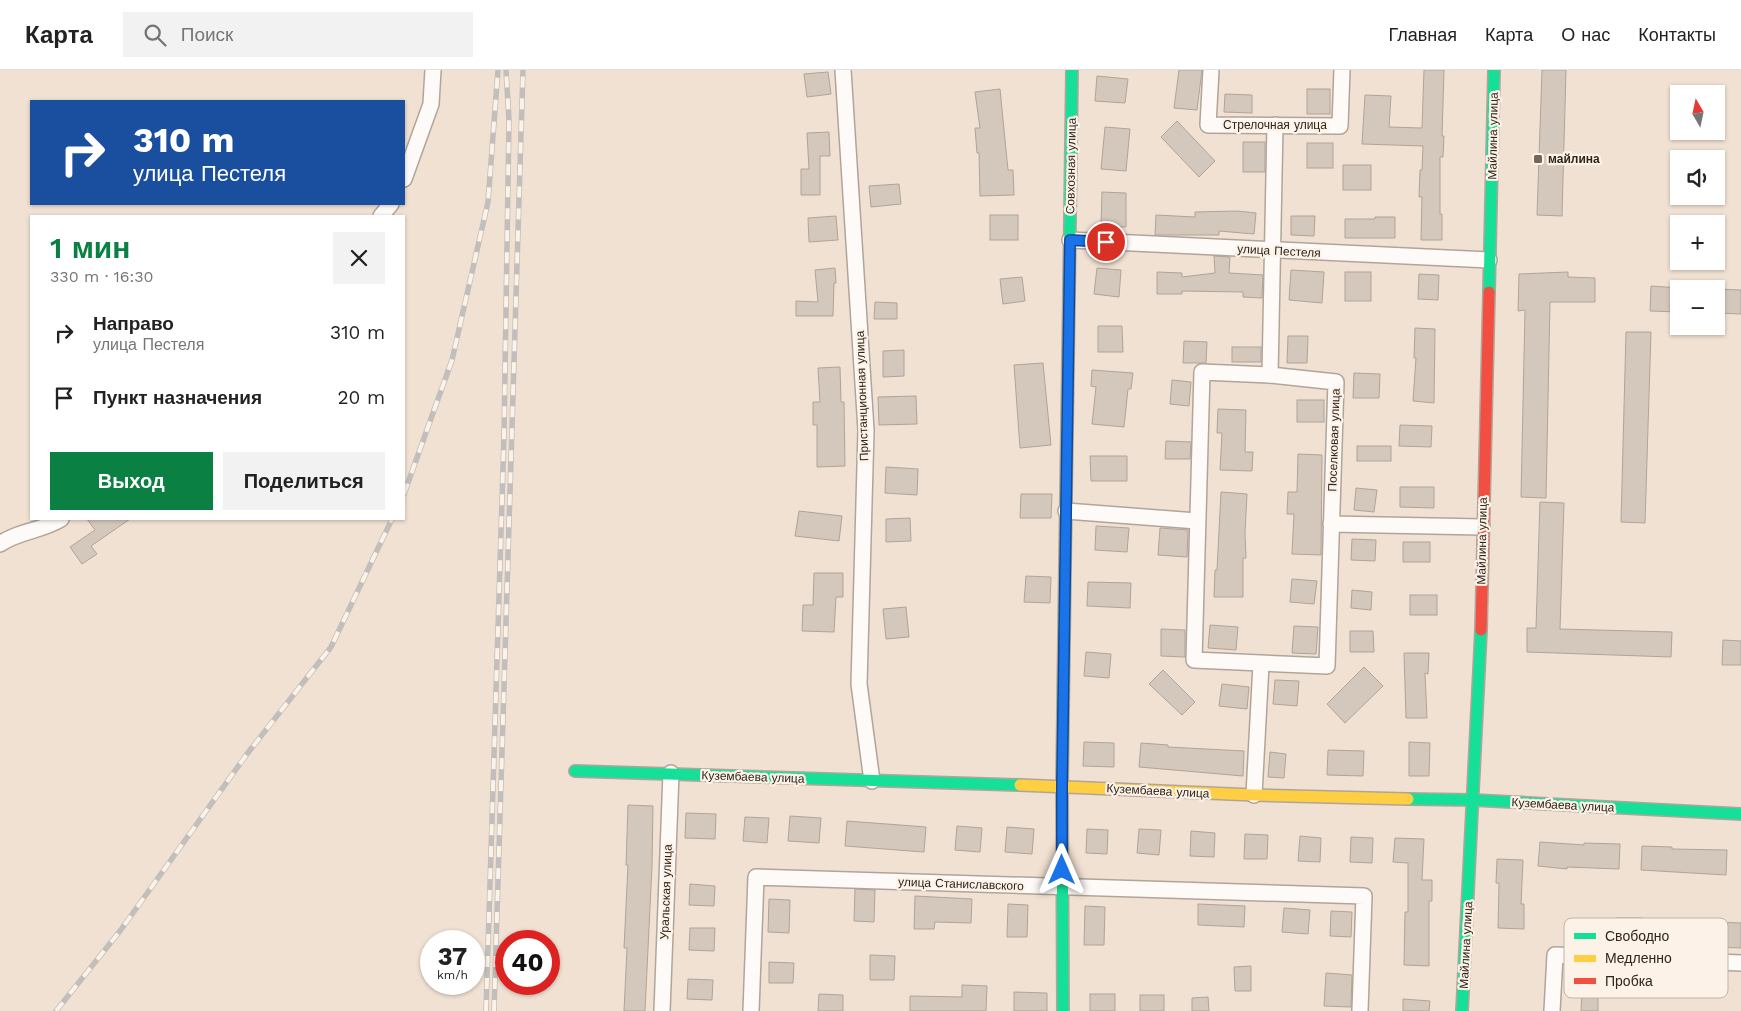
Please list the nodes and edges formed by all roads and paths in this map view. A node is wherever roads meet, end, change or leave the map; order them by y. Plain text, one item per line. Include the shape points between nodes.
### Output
1 (433, 70) edge
2 (844, 70) edge
3 (1072, 70) edge
4 (1211, 70) edge
5 (1342, 70) edge
6 (1494, 70) edge
7 (1275, 125) junction
8 (405, 176) edge
9 (390, 205) edge
10 (382, 215) edge
11 (1070, 240) junction
12 (1272, 250) junction
13 (1490, 260) junction
14 (1270, 375) junction
15 (1066, 511) junction
16 (59, 520) edge
17 (1197, 520) junction
18 (1332, 524) junction
19 (1482, 527) junction
20 (0, 544) edge
21 (1261, 664) junction
22 (575, 770) dead end
23 (671, 773) junction
24 (872, 781) junction
25 (1062, 786) junction
26 (1254, 795) junction
27 (1473, 800) junction
28 (1741, 814) edge
29 (1063, 886) junction
30 (1564, 955) edge
31 (1728, 962) edge
32 (1741, 962) edge
33 (662, 1011) edge
34 (751, 1011) edge
35 (1063, 1011) edge
36 (1360, 1011) edge
37 (1462, 1011) edge
38 (1552, 1011) edge

1 - 8 street via 432,104
2 - 24 street, Пристанционная улица via 866,430 859,684
3 - 11 street, Совхозная улица
4 - 7 street, Стрелочная улица via 1208,125
5 - 7 street, Стрелочная улица via 1340,126
6 - 13 street, Майлина улица
7 - 12 street
9 - 10 street
11 - 12 street, улица Пестеля
11 - 15 street, Совхозная улица
12 - 13 street, улица Пестеля
12 - 14 street
13 - 19 street, Майлина улица
14 - 17 street, Поселковая улица via 1202,372
14 - 18 street, Поселковая улица via 1336,382
15 - 17 street
15 - 25 street, Совхозная улица
16 - 20 street via 52,525 9,537
17 - 21 street, Поселковая улица via 1194,660
18 - 19 street
18 - 21 street, Поселковая улица via 1327,666
19 - 27 street, Майлина улица via 1480,669
21 - 26 street
22 - 23 street, Кузембаева улица
23 - 24 street, Кузембаева улица
23 - 33 street, Уральская улица
24 - 25 street, Кузембаева улица
25 - 26 street, Кузембаева улица
25 - 29 street, Совхозная улица
26 - 27 street, Кузембаева улица
27 - 28 street, Кузембаева улица
27 - 37 street, Майлина улица
29 - 34 street, улица Станиславского via 756,878
29 - 35 street, Совхозная улица
29 - 36 street, улица Станиславского via 1364,896
30 - 38 street via 1555,955
31 - 32 street

